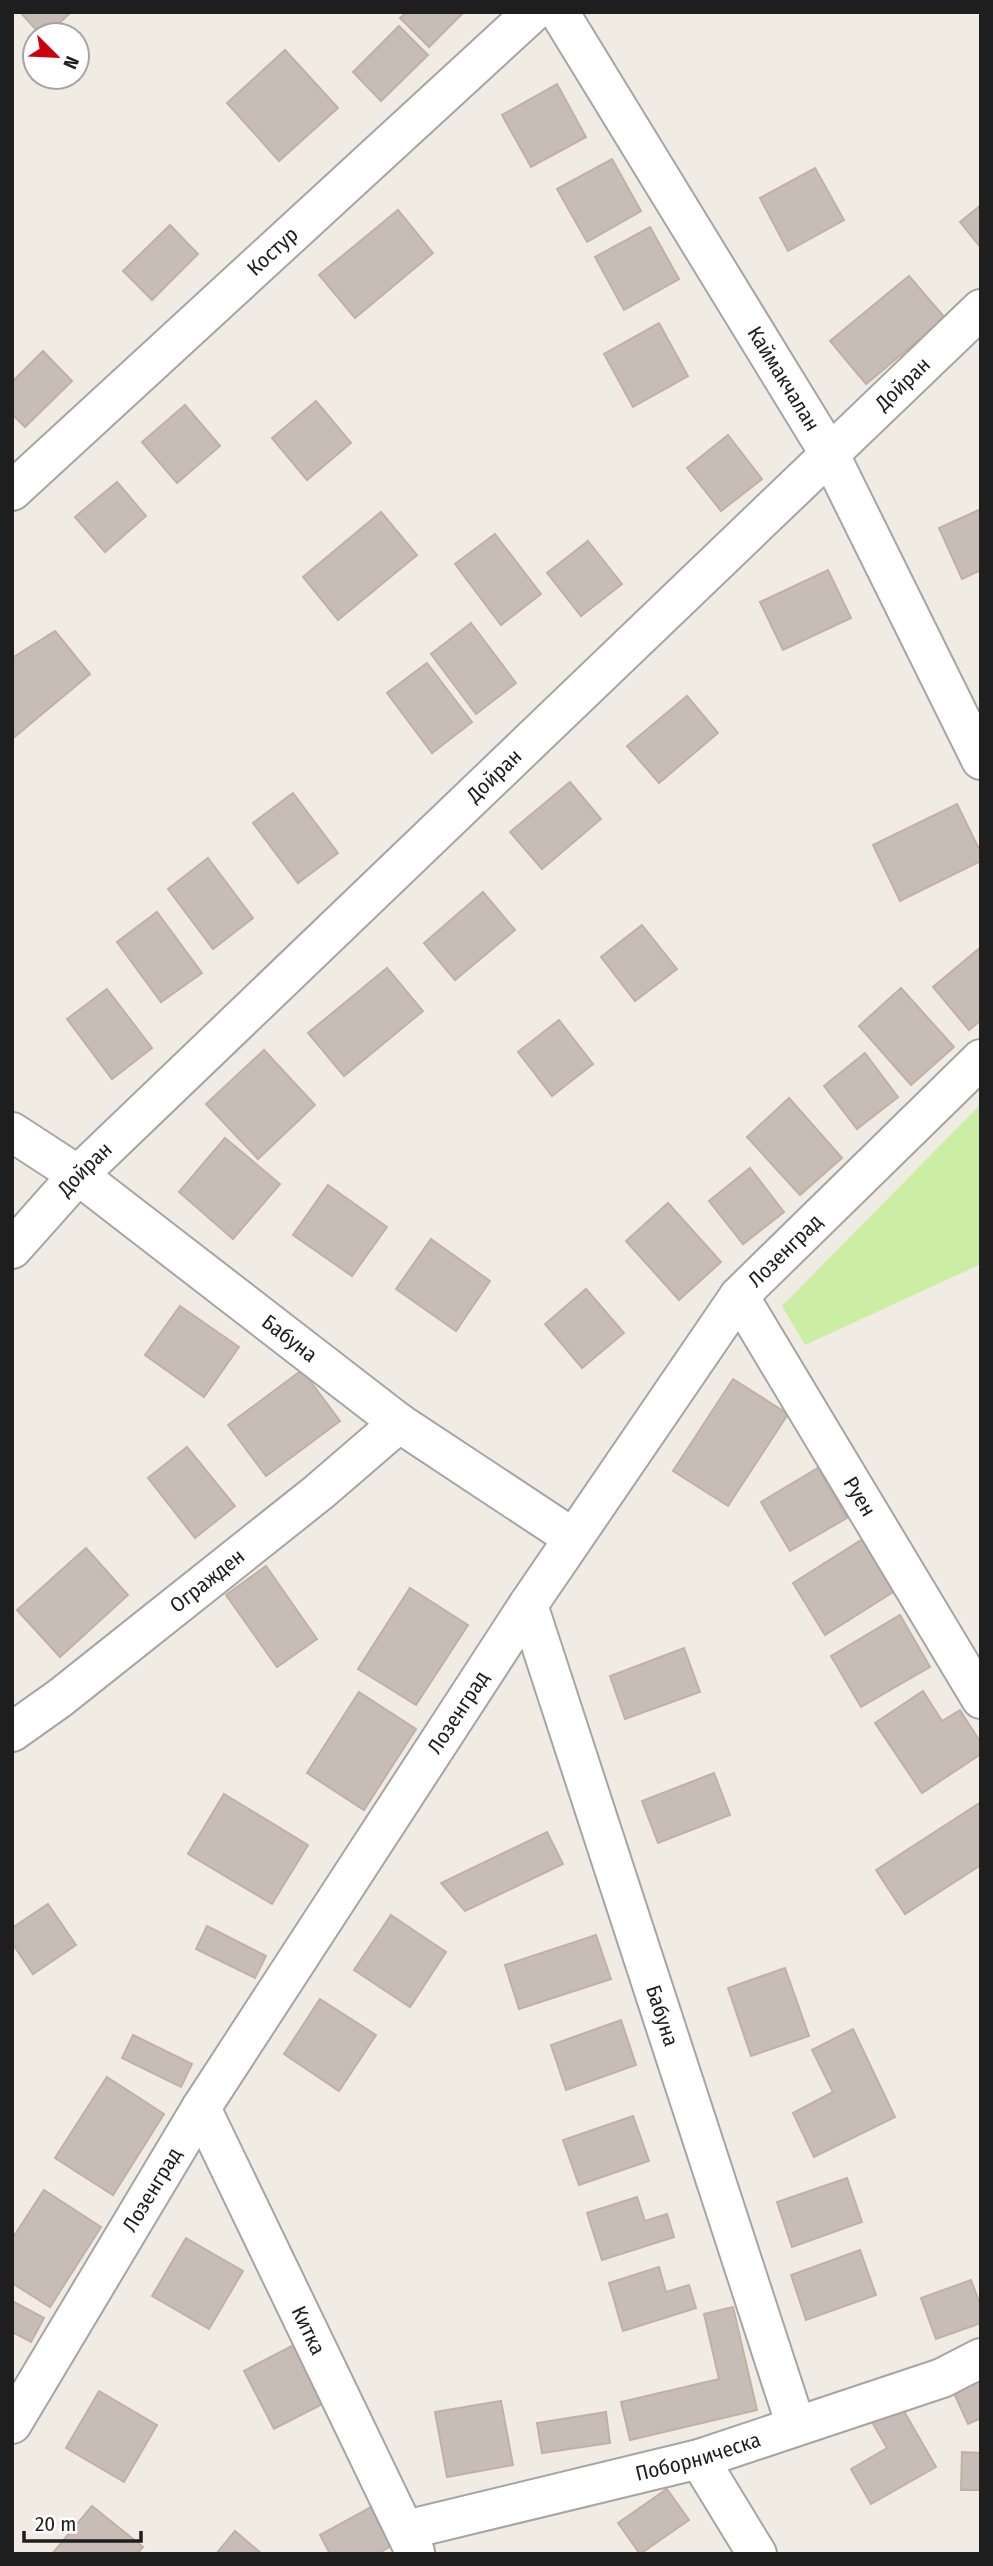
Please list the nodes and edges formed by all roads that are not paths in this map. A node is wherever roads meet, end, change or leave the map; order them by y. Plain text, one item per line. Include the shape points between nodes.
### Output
1 (533, 12) edge
2 (559, 12) edge
3 (981, 309) edge
4 (829, 453) junction
5 (12, 491) edge
6 (981, 760) edge
7 (981, 1059) edge
8 (12, 1132) edge
9 (78, 1175) junction
10 (12, 1249) edge
11 (739, 1296) junction
12 (399, 1423) junction
13 (573, 1538) junction
14 (528, 1605) junction
15 (981, 1699) edge
16 (12, 1732) edge
17 (201, 2108) junction
18 (981, 2358) edge
19 (12, 2424) edge
20 (796, 2426) junction
21 (699, 2459) junction
22 (411, 2542) edge
23 (757, 2554) edge

1 - 5 street, Костур
2 - 4 street, Каймакчалан
3 - 4 street, Дойран
4 - 6 street, Каймакчалан
4 - 9 street, Дойран
7 - 11 street, Лозенград
8 - 9 street, Бабуна
9 - 10 street, Дойран
9 - 12 street, Бабуна
11 - 13 street, Лозенград
11 - 15 street, Руен
12 - 13 street, Бабуна
12 - 16 street, Огражден via 309,1501
13 - 14 street, Лозенград
14 - 17 street, Лозенград
14 - 20 street, Бабуна
17 - 19 street, Лозенград
17 - 22 street, Китка
18 - 20 street, Поборническа via 942,2378
20 - 21 street, Поборническа
21 - 22 street, Поборническа
21 - 23 street

